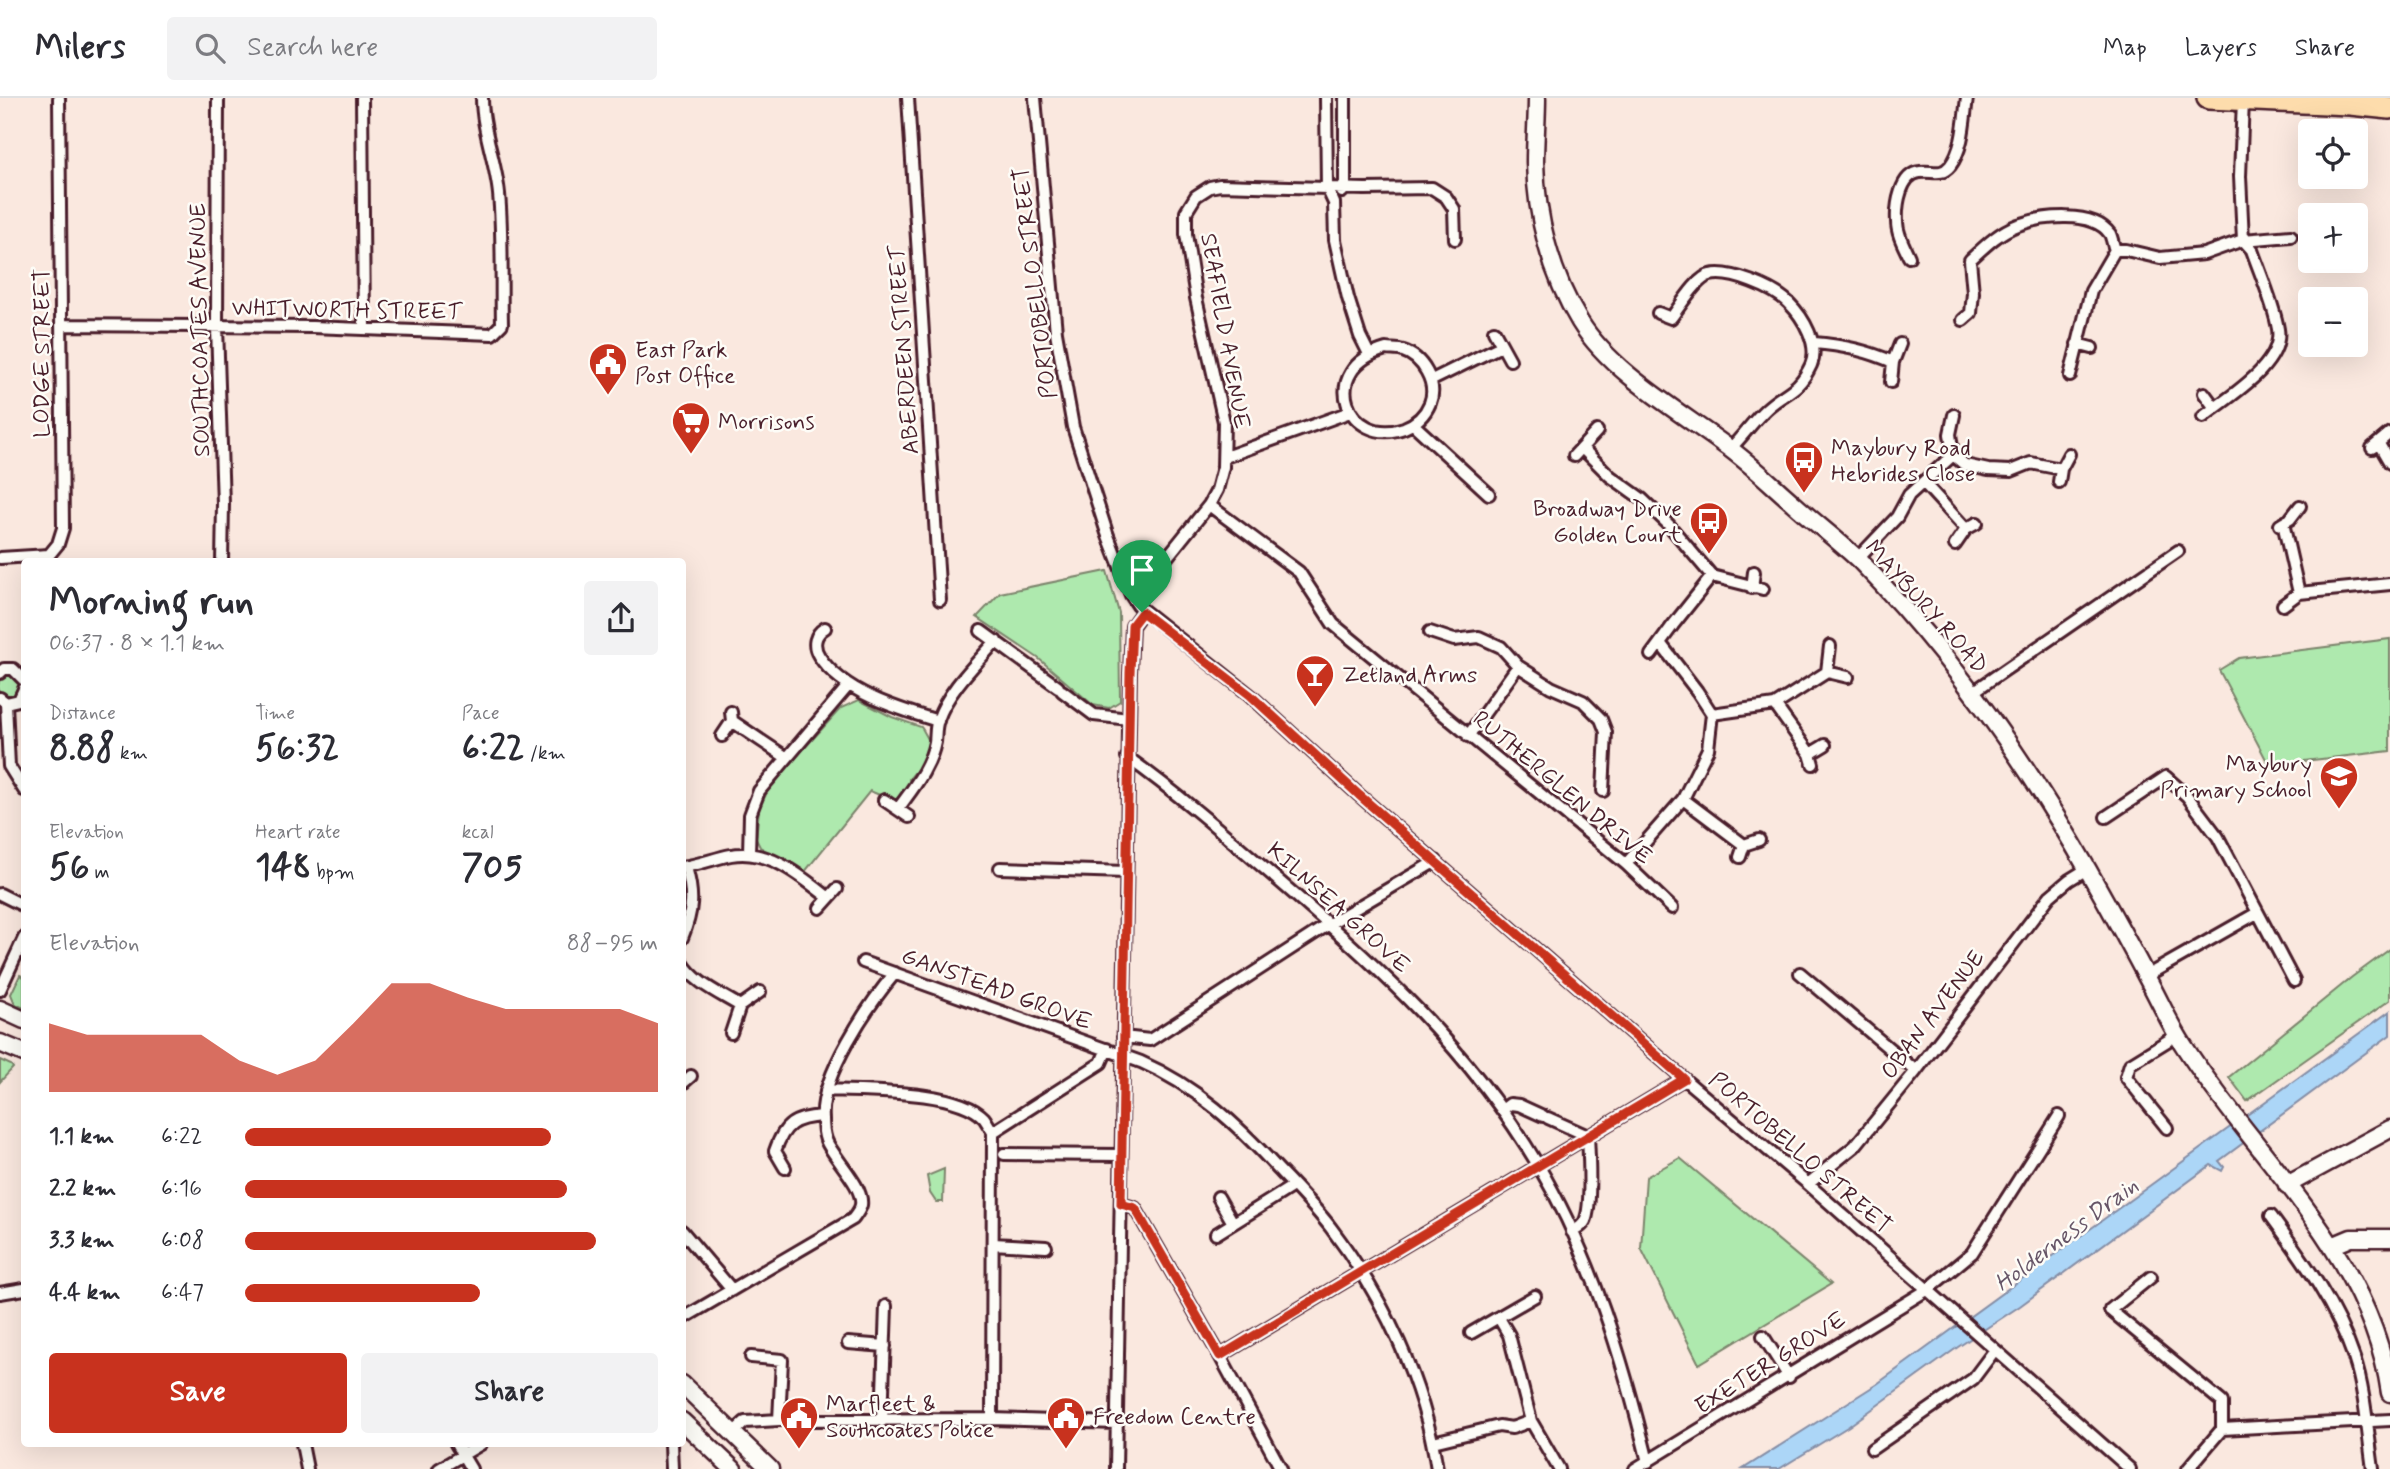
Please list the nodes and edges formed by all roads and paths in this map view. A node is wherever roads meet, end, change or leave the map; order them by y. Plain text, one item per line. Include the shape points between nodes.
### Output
1 (59, 98) edge
2 (218, 98) edge
3 (362, 98) edge
4 (482, 98) edge
5 (908, 98) edge
6 (1035, 98) edge
7 (1326, 98) edge
8 (1345, 98) edge
9 (1537, 98) edge
10 (1966, 98) edge
11 (2208, 98) edge
12 (2243, 100) junction
13 (2390, 108) edge
14 (1327, 188) junction
15 (1345, 188) junction
16 (1334, 203) junction
17 (2291, 236) dead end
18 (1455, 239) dead end
19 (2243, 240) junction
20 (2115, 250) junction
21 (1910, 259) dead end
22 (1658, 313) dead end
23 (1964, 320) dead end
24 (62, 325) junction
25 (216, 327) junction
26 (363, 329) junction
27 (1494, 331) dead end
28 (1814, 343) junction
29 (1900, 344) dead end
30 (2077, 344) junction
31 (1501, 346) junction
32 (2092, 348) dead end
33 (1369, 354) junction
34 (1510, 360) dead end
35 (1893, 362) junction
36 (2070, 376) dead end
37 (1432, 380) junction
38 (1891, 382) dead end
39 (2204, 393) dead end
40 (2215, 408) junction
41 (1350, 412) junction
42 (2203, 417) dead end
43 (1950, 421) dead end
44 (1413, 424) junction
45 (1597, 431) dead end
46 (2390, 433) edge
47 (1730, 449) junction
48 (2068, 454) dead end
49 (1953, 455) junction
50 (1225, 457) junction
51 (2390, 463) edge
52 (2061, 469) junction
53 (2059, 482) dead end
54 (1924, 483) junction
55 (1489, 494) dead end
56 (1209, 505) junction
57 (2300, 506) dead end
58 (1977, 523) dead end
59 (1966, 529) junction
60 (1955, 545) dead end
61 (2178, 551) dead end
62 (0, 558) edge
63 (222, 558) edge
64 (1857, 559) junction
65 (1754, 572) dead end
66 (1712, 576) junction
67 (2390, 584) edge
68 (2299, 593) junction
69 (1131, 595) junction
70 (940, 600) dead end
71 (2283, 605) dead end
72 (1142, 612) junction
73 (825, 628) dead end
74 (981, 631) dead end
75 (1430, 632) dead end
76 (996, 641) junction
77 (1660, 643) junction
78 (1830, 646) dead end
79 (1651, 655) dead end
80 (1518, 666) junction
81 (1828, 672) junction
82 (0, 673) edge
83 (21, 677) edge
84 (1848, 677) dead end
85 (848, 686) junction
86 (1973, 692) junction
87 (21, 696) edge
88 (3, 701) edge
89 (1775, 705) junction
90 (1712, 714) junction
91 (1129, 719) junction
92 (937, 721) junction
93 (722, 736) dead end
94 (1468, 736) junction
95 (1825, 746) dead end
96 (1127, 757) junction
97 (787, 758) junction
98 (21, 785) edge
99 (1603, 790) dead end
100 (1683, 799) junction
101 (884, 800) dead end
102 (898, 808) junction
103 (909, 817) dead end
104 (2106, 817) dead end
105 (1759, 840) dead end
106 (1744, 845) junction
107 (749, 853) junction
108 (1740, 857) dead end
109 (1436, 861) junction
110 (1626, 864) junction
111 (686, 867) edge
112 (1000, 868) dead end
113 (2087, 869) junction
114 (686, 870) edge
115 (1126, 872) junction
116 (0, 894) edge
117 (21, 904) edge
118 (820, 908) dead end
119 (1672, 908) dead end
120 (2257, 913) junction
121 (1329, 924) junction
122 (686, 929) edge
123 (21, 944) edge
124 (863, 962) dead end
125 (686, 968) edge
126 (895, 973) junction
127 (1800, 973) dead end
128 (2146, 976) junction
129 (2294, 981) dead end
130 (0, 990) edge
131 (760, 992) dead end
132 (740, 1006) junction
133 (0, 1009) edge
134 (21, 1019) edge
135 (731, 1032) dead end
136 (2177, 1035) junction
137 (1123, 1037) junction
138 (0, 1043) edge
139 (1107, 1049) junction
140 (21, 1052) edge
141 (1123, 1055) junction
142 (1916, 1071) junction
143 (1684, 1079) junction
144 (826, 1090) junction
145 (1502, 1110) junction
146 (822, 1116) junction
147 (2059, 1116) dead end
148 (2167, 1128) dead end
149 (2390, 1129) edge
150 (993, 1132) junction
151 (1588, 1136) junction
152 (1004, 1154) dead end
153 (1120, 1155) junction
154 (1539, 1166) junction
155 (785, 1168) dead end
156 (1808, 1184) junction
157 (2287, 1185) junction
158 (1293, 1186) junction
159 (1218, 1197) dead end
160 (1121, 1204) junction
161 (2271, 1216) dead end
162 (1233, 1223) junction
163 (1572, 1232) junction
164 (1216, 1234) dead end
165 (686, 1236) edge
166 (2390, 1238) edge
167 (993, 1244) junction
168 (2332, 1246) junction
169 (1046, 1247) dead end
170 (1362, 1272) junction
171 (2151, 1277) dead end
172 (21, 1290) edge
173 (732, 1290) junction
174 (1927, 1290) junction
175 (0, 1293) edge
176 (1535, 1296) dead end
177 (886, 1306) dead end
178 (686, 1317) edge
179 (1499, 1318) junction
180 (1471, 1333) dead end
181 (1763, 1336) dead end
182 (848, 1343) dead end
183 (884, 1346) junction
184 (1994, 1351) junction
185 (1220, 1356) junction
186 (751, 1357) dead end
187 (1789, 1377) junction
188 (686, 1388) edge
189 (2390, 1393) edge
190 (992, 1419) junction
191 (779, 1420) junction
192 (2390, 1420) edge
193 (882, 1421) junction
194 (1531, 1421) junction
195 (1116, 1423) junction
196 (2366, 1423) junction
197 (686, 1425) edge
198 (2222, 1429) junction
199 (733, 1433) junction
200 (1433, 1442) junction
201 (303, 1447) edge
202 (458, 1447) edge
203 (476, 1447) edge
204 (671, 1447) edge
205 (1872, 1449) dead end
206 (463, 1455) junction
207 (1648, 1462) junction
208 (307, 1469) edge
209 (439, 1469) edge
210 (471, 1469) edge
211 (672, 1469) edge
212 (733, 1469) edge
213 (770, 1469) edge
214 (1116, 1469) edge
215 (1281, 1469) edge
216 (1437, 1469) edge
217 (1559, 1469) edge
218 (1635, 1469) edge
219 (2130, 1469) edge
220 (2188, 1469) edge
221 (2373, 1469) edge

1 - 24 street, LODGE STREET
2 - 25 street, SOUTHCOATES AVENUE
3 - 26 street
4 - 26 street, WHITWORTH STREET via 499,194 502,324 492,334
5 - 70 street, ABERDEEN STREET
6 - 69 street, PORTOBELLO STREET via 1056,332 1073,427
7 - 14 street
8 - 15 street
9 - 47 street, MAYBURY ROAD via 1535,164 1540,215 1550,254 1582,325 1607,355
10 - 21 street via 1962,135 1950,167 1936,174 1919,172 1903,186 1896,223
11 - 12 highway
12 - 13 highway
12 - 19 street
14 - 15 street, SEAFIELD AVENUE
14 - 16 street
14 - 50 street, SEAFIELD AVENUE via 1210,187 1196,196 1186,212 1196,298 1224,422
15 - 16 street
15 - 18 street, SEAFIELD AVENUE via 1432,188 1454,209 1459,223
16 - 33 street via 1335,240 1348,299
17 - 19 street
19 - 20 street via 2204,254 2160,258
19 - 40 street via 2252,250 2279,330 2276,351 2264,368
20 - 23 street via 2109,234 2090,219 2056,216 2019,225 1989,241 1970,260 1973,293 1971,313
20 - 30 street via 2091,291
22 - 28 street via 1671,318 1701,278 1731,276 1765,286 1788,302
24 - 25 street, WHITWORTH STREET
24 - 62 street, LODGE STREET via 63,528 49,555
25 - 26 street, WHITWORTH STREET
25 - 63 street, SOUTHCOATES AVENUE
27 - 31 street
28 - 35 street via 1866,350
28 - 47 street via 1813,363 1797,388 1767,407
29 - 35 street
30 - 32 street
30 - 36 street
31 - 34 street
31 - 37 street
33 - 37 street via 1386,349 1404,351
33 - 41 street via 1348,378 1345,394
35 - 38 street
37 - 44 street via 1433,397
39 - 40 street
40 - 42 street
41 - 44 street via 1375,430 1393,432
41 - 50 street
43 - 49 street
44 - 55 street
45 - 66 street via 1578,452 1642,499
46 - 51 street via 2376,446
47 - 64 street, MAYBURY ROAD
48 - 52 street
49 - 52 street via 1965,465 1988,470 2011,471 2031,463
49 - 54 street
50 - 56 street, SEAFIELD AVENUE
52 - 53 street
54 - 59 street
54 - 64 street
56 - 69 street, SEAFIELD AVENUE
56 - 94 street, RUTHERGLEN DRIVE via 1299,572 1334,624
57 - 68 street via 2281,525
58 - 59 street
59 - 60 street
61 - 86 street
64 - 86 street, MAYBURY ROAD via 1922,628
65 - 66 street via 1757,588
66 - 77 street
67 - 68 street
68 - 71 street
69 - 72 street, PORTOBELLO STREET
72 - 91 street via 1132,625
72 - 109 street, PORTOBELLO STREET via 1250,695
73 - 85 street via 810,639 822,662
74 - 76 street
75 - 80 street via 1454,640 1479,637 1501,647
76 - 91 street via 1094,716
76 - 92 street via 961,682
77 - 79 street
77 - 90 street
78 - 81 street
80 - 94 street
80 - 99 street via 1583,701 1601,719 1606,732
81 - 84 street
81 - 89 street
82 - 83 street via 13,669
85 - 92 street
85 - 97 street
86 - 113 street, MAYBURY ROAD
87 - 88 street via 19,700
88 - 98 street via 9,766
89 - 90 street
89 - 95 street via 1811,759
90 - 100 street via 1708,749
91 - 96 street
92 - 102 street via 928,764
93 - 97 street via 732,716
94 - 110 street, RUTHERGLEN DRIVE
96 - 115 street
96 - 121 street, KILNSEA GROVE via 1172,789
97 - 107 street via 759,790 750,815
100 - 106 street
100 - 110 street
101 - 102 street
102 - 103 street
104 - 120 street via 2166,777 2218,837
105 - 106 street
106 - 108 street
107 - 111 street
107 - 118 street via 791,869 833,894
109 - 121 street
109 - 143 street, PORTOBELLO STREET
110 - 119 street, RUTHERGLEN DRIVE
112 - 115 street
113 - 128 street, MAYBURY ROAD
113 - 142 street, OBAN AVENUE via 2050,896
114 - 122 street via 692,890
115 - 137 street
116 - 117 street
120 - 128 street
120 - 129 street
121 - 137 street via 1150,1040
121 - 145 street, KILNSEA GROVE via 1441,1031
123 - 130 street
124 - 126 street, GANSTEAD GROVE
125 - 132 street
126 - 139 street, GANSTEAD GROVE
126 - 144 street via 847,1043
127 - 142 street
128 - 136 street, MAYBURY ROAD
131 - 132 street
132 - 135 street
133 - 134 street
136 - 148 street via 2130,1064 2126,1077
136 - 157 street, MAYBURY ROAD
137 - 141 street
138 - 140 street
139 - 141 street, GANSTEAD GROVE
139 - 150 street via 1101,1063
141 - 153 street
141 - 158 street, GANSTEAD GROVE via 1163,1072 1212,1105
142 - 156 street, OBAN AVENUE via 1855,1146
143 - 151 street
143 - 156 street, PORTOBELLO STREET
144 - 146 street
144 - 150 street via 934,1097 968,1108
145 - 151 street via 1510,1104 1520,1105
145 - 154 street, KILNSEA GROVE
146 - 155 street via 801,1117 780,1137 775,1151
146 - 173 street via 826,1140 860,1195 861,1207 853,1219
147 - 174 street, EXETER GROVE via 1972,1252
149 - 157 street
150 - 167 street
151 - 154 street
151 - 163 street via 1586,1219
152 - 153 street
153 - 160 street
154 - 163 street, KILNSEA GROVE
154 - 170 street
156 - 174 street, PORTOBELLO STREET
157 - 168 street, MAYBURY ROAD
158 - 162 street
158 - 170 street, GANSTEAD GROVE via 1330,1226
159 - 162 street
160 - 185 street via 1135,1208
160 - 195 street
161 - 196 street via 2336,1311 2355,1361
162 - 164 street
163 - 207 street, KILNSEA GROVE via 1616,1343
165 - 173 street
166 - 168 street via 2351,1238
167 - 169 street
167 - 190 street
168 - 189 street, MAYBURY ROAD via 2371,1317
170 - 185 street
170 - 200 street, GANSTEAD GROVE via 1393,1328
171 - 198 street via 2110,1310 2222,1402
172 - 175 street
173 - 178 street
174 - 184 street, PORTOBELLO STREET
174 - 187 street, EXETER GROVE
176 - 179 street
177 - 183 street
179 - 180 street
179 - 194 street via 1508,1335
181 - 187 street
182 - 183 street
183 - 193 street
184 - 205 street via 1973,1380
184 - 219 street, PORTOBELLO STREET
185 - 215 street
186 - 191 street via 782,1360
187 - 207 street, EXETER GROVE
188 - 199 street
190 - 193 street
190 - 195 street
191 - 193 street
191 - 199 street via 745,1422
192 - 196 street
194 - 200 street
194 - 217 street
195 - 214 street
196 - 198 street
196 - 221 street
197 - 212 street
198 - 220 street
199 - 213 street
200 - 216 street, GANSTEAD GROVE
201 - 208 street
202 - 206 street
203 - 206 street
204 - 211 street
206 - 209 street
206 - 210 street
207 - 218 street, EXETER GROVE

